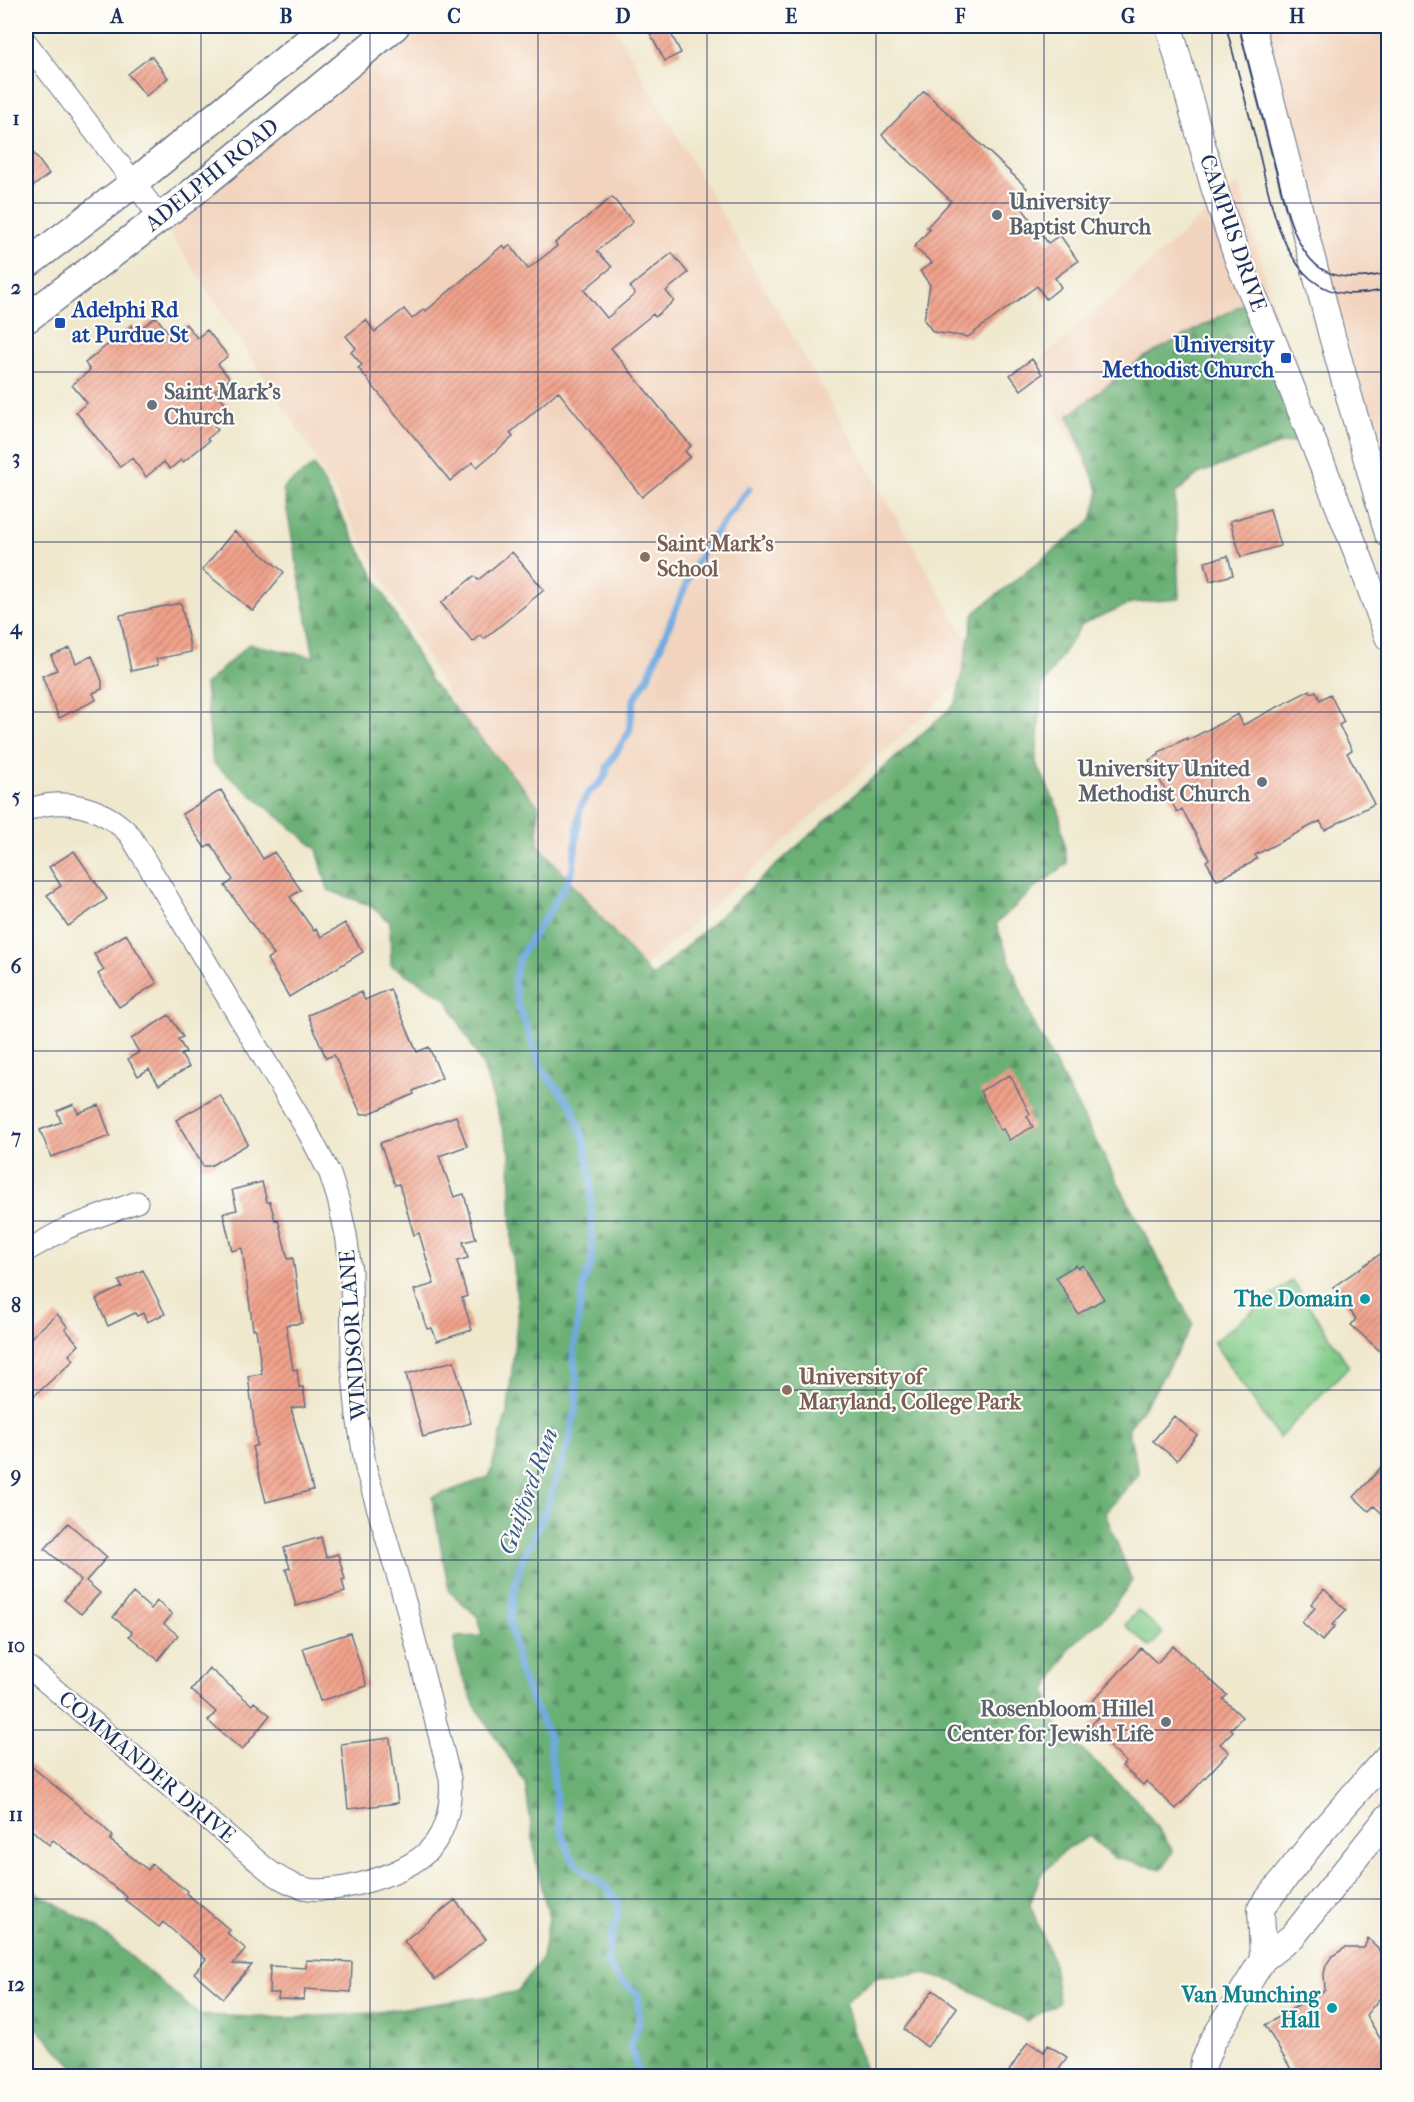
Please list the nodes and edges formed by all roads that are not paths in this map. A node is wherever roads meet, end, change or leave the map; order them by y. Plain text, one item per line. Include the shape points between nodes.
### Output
1 (327, 26) edge
2 (395, 26) edge
3 (1169, 26) edge
4 (1252, 26) edge
5 (26, 42) edge
6 (134, 183) junction
7 (160, 217) junction
8 (26, 265) edge
9 (26, 319) edge
10 (1389, 534) edge
11 (1389, 637) edge
12 (26, 811) edge
13 (137, 1202) dead end
14 (26, 1251) edge
15 (26, 1665) edge
16 (1389, 1756) edge
17 (1389, 1817) edge
18 (268, 1870) joint
19 (1263, 1959) junction
20 (1202, 2076) edge

1 - 6 main road, ADELPHI ROAD
2 - 7 main road, ADELPHI ROAD
3 - 11 street, CAMPUS DRIVE via 1238,260
4 - 10 street via 1332,336
5 - 6 street
6 - 7 street
6 - 8 main road, ADELPHI ROAD
7 - 9 main road, ADELPHI ROAD
12 - 18 street, WINDSOR LANE via 57,804 79,806 112,818 130,834 308,1132 330,1174 344,1221 351,1270 352,1364 361,1442 443,1745 450,1778 450,1805 443,1828 429,1850 396,1872 325,1890 300,1887
13 - 14 street via 67,1228
15 - 18 street, COMMANDER DRIVE
16 - 19 street via 1261,1908
17 - 19 street via 1293,1936
19 - 20 street via 1212,2042

